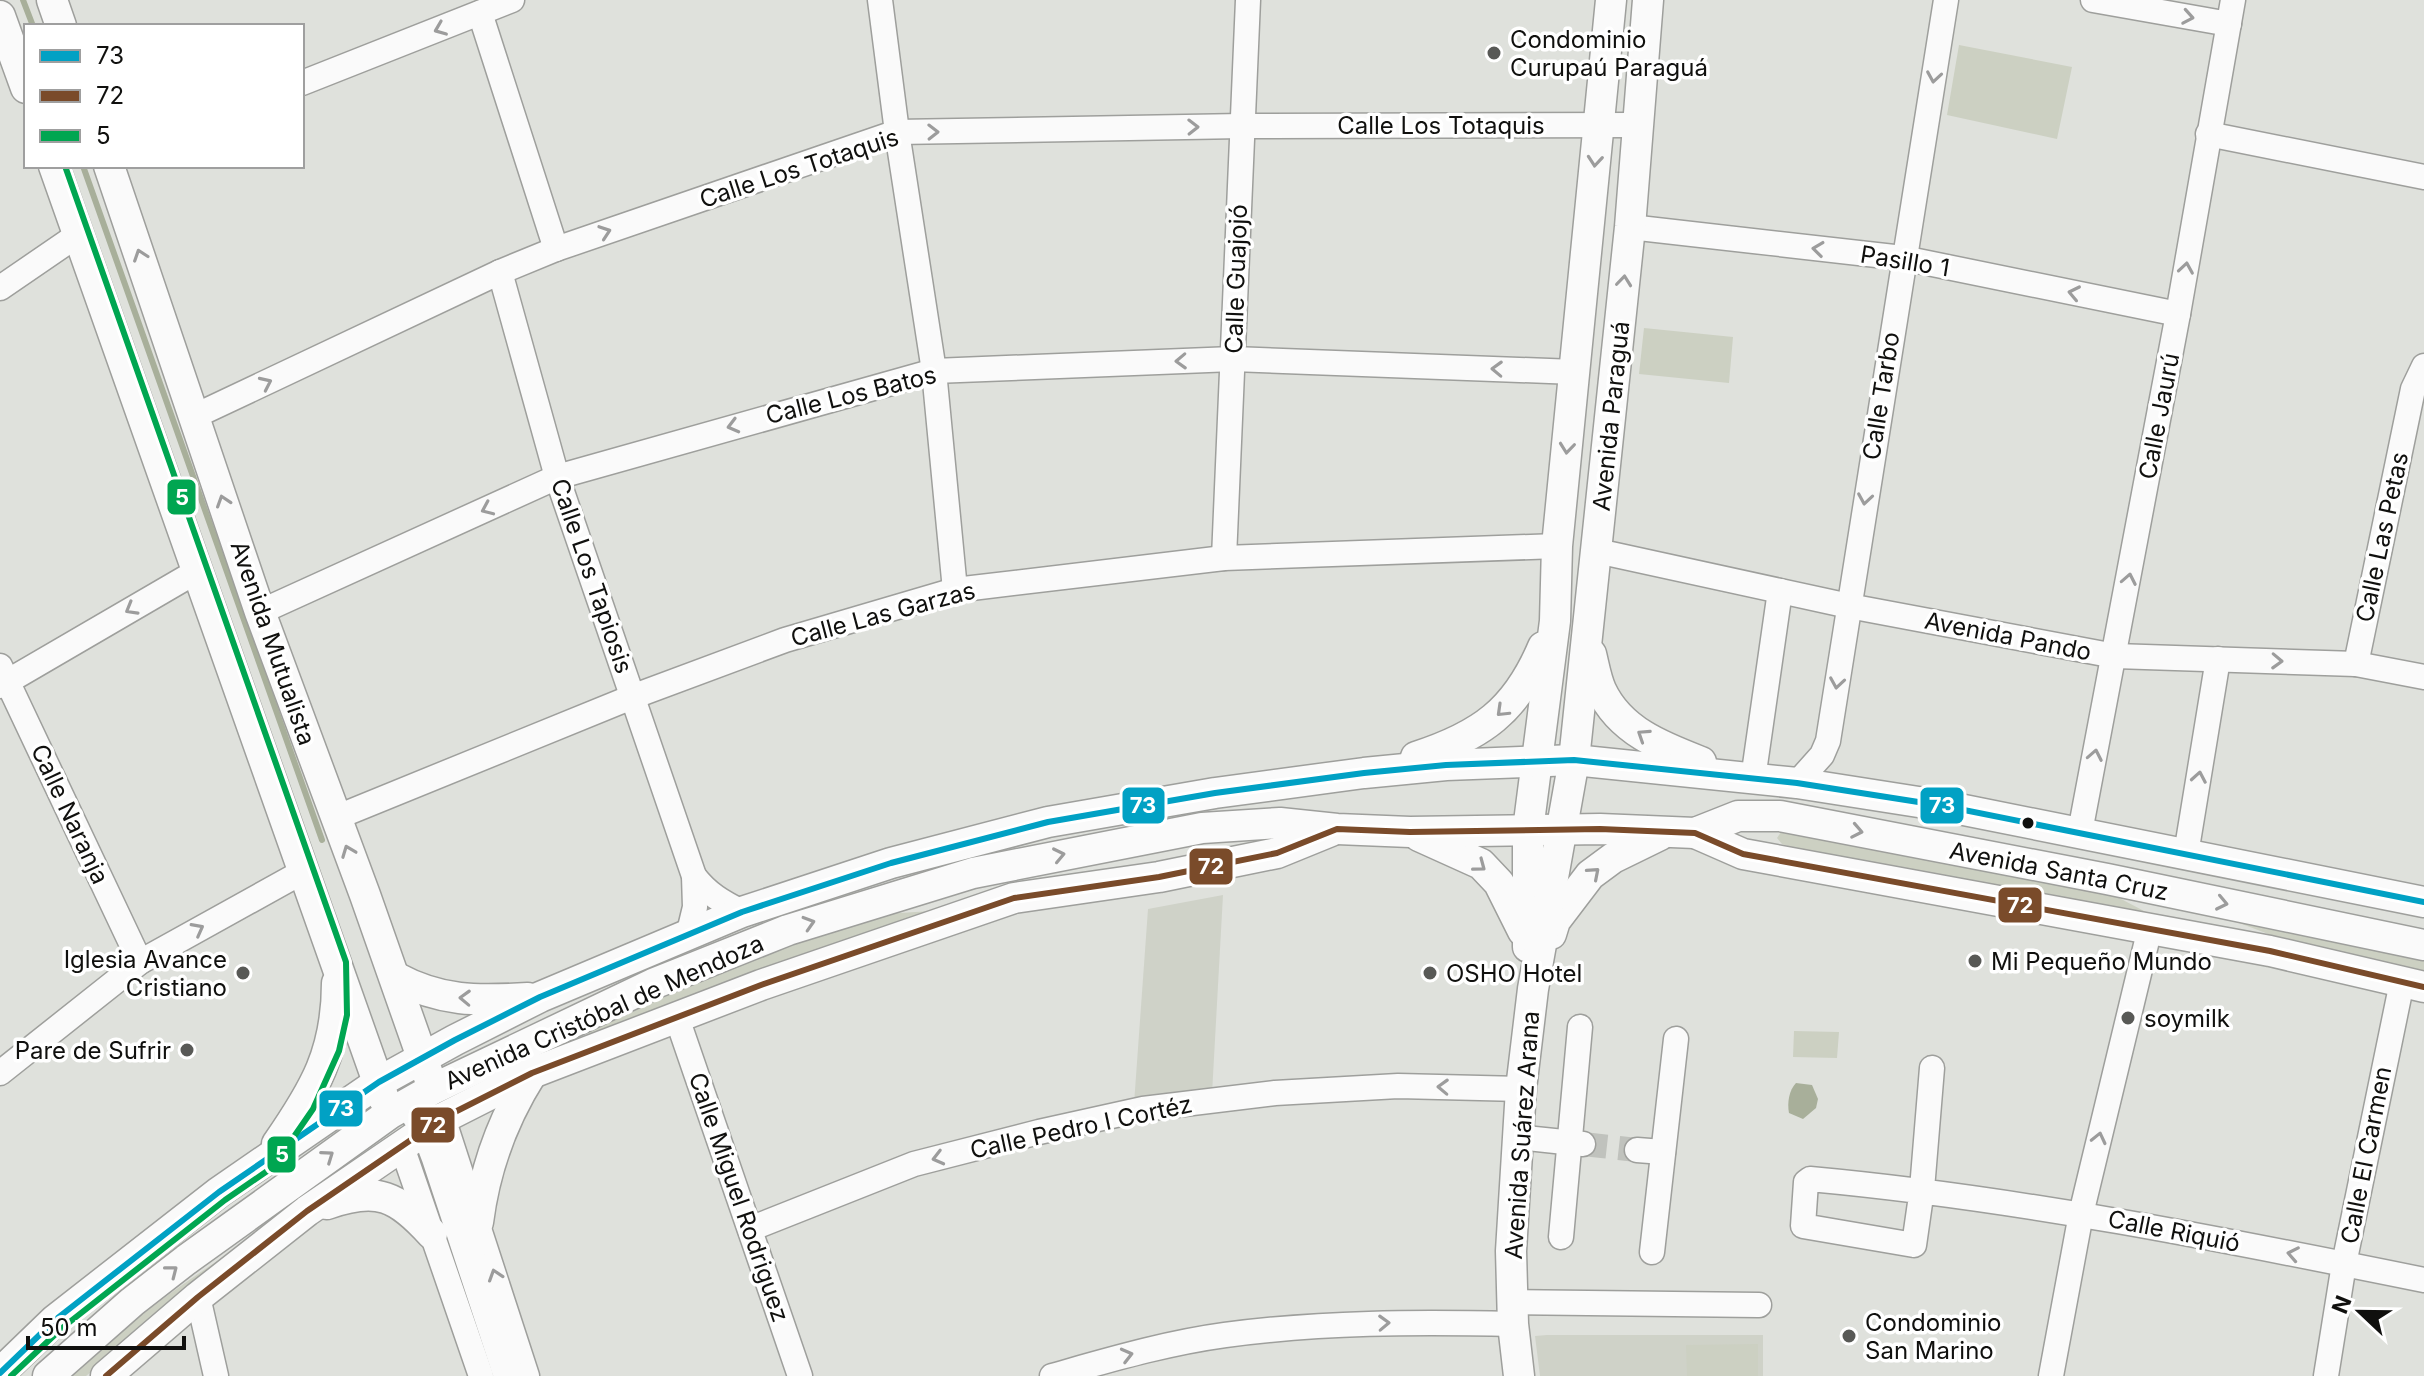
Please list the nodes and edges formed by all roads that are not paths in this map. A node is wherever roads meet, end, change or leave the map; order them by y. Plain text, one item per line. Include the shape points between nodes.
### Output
1 (52, 0) edge
2 (512, 0) edge
3 (880, 0) edge
4 (1248, 0) edge
5 (1611, 0) edge
6 (1648, 0) edge
7 (1946, 0) edge
8 (2093, 0) edge
9 (2231, 12) edge
10 (480, 13) junction
11 (1, 24) edge
12 (60, 24) edge
13 (304, 82) edge
14 (24, 83) edge
15 (1598, 124) junction
16 (1639, 125) junction
17 (1242, 126) junction
18 (897, 132) junction
19 (2208, 134) junction
20 (55, 168) edge
21 (110, 168) edge
22 (2424, 177) edge
23 (1630, 227) junction
24 (79, 234) junction
25 (556, 249) junction
26 (1903, 258) junction
27 (500, 272) junction
28 (0, 288) edge
29 (2178, 314) junction
30 (1233, 359) junction
31 (2424, 366) edge
32 (934, 371) junction
33 (1575, 372) junction
34 (195, 416) junction
35 (557, 477) junction
36 (1557, 546) junction
37 (1597, 551) junction
38 (1224, 558) junction
39 (199, 570) junction
40 (955, 590) junction
41 (1780, 591) junction
42 (1849, 606) junction
43 (260, 612) junction
44 (1555, 621) junction
45 (1586, 637) junction
46 (2115, 656) junction
47 (2218, 659) junction
48 (2356, 664) junction
49 (2424, 677) edge
50 (2, 678) edge
51 (632, 697) junction
52 (1554, 760) junction
53 (1504, 762) junction
54 (1364, 773) junction
55 (1746, 778) junction
56 (1797, 783) junction
57 (1533, 791) junction
58 (1568, 795) junction
59 (335, 818) junction
60 (1337, 829) junction
61 (1600, 829) junction
62 (1410, 832) junction
63 (1680, 832) junction
64 (2080, 832) junction
65 (1551, 835) junction
66 (2186, 854) junction
67 (304, 871) junction
68 (694, 876) junction
69 (2107, 879) junction
70 (365, 895) junction
71 (896, 895) junction
72 (1014, 898) junction
73 (2424, 902) edge
74 (317, 907) junction
75 (742, 912) junction
76 (2150, 928) junction
77 (689, 932) junction
78 (1526, 938) junction
79 (2424, 945) edge
80 (2270, 951) junction
81 (140, 962) junction
82 (337, 965) junction
83 (395, 977) junction
84 (2413, 984) edge
85 (1533, 989) junction
86 (540, 997) junction
87 (677, 1018) junction
88 (1580, 1027) dead end
89 (1676, 1039) dead end
90 (1932, 1068) dead end
91 (0, 1073) edge
92 (532, 1073) junction
93 (391, 1088) junction
94 (502, 1088) junction
95 (433, 1089) junction
96 (1521, 1089) junction
97 (423, 1130) junction
98 (1517, 1137) junction
99 (1576, 1143) junction
100 (1637, 1150) tunnel mouth
101 (1663, 1152) junction
102 (265, 1161) junction
103 (1922, 1189) junction
104 (307, 1211) junction
105 (2081, 1214) junction
106 (478, 1222) junction
107 (750, 1229) junction
108 (432, 1234) junction
109 (1561, 1237) dead end
110 (1652, 1252) dead end
111 (2344, 1264) junction
112 (2424, 1280) edge
113 (198, 1297) junction
114 (1759, 1305) dead end
115 (1513, 1313) junction
116 (0, 1373) edge
117 (48, 1376) edge
118 (106, 1376) edge
119 (216, 1376) edge
120 (481, 1376) edge
121 (509, 1376) edge
122 (527, 1376) edge
123 (800, 1376) edge
124 (1052, 1376) edge
125 (1519, 1376) edge
126 (2051, 1376) edge
127 (2326, 1376) edge

1 - 12 main road
2 - 10 street
3 - 18 street
4 - 17 street, Calle Guajojó
5 - 15 main road, Avenida Paraguá
6 - 16 main road, Avenida Paraguá
7 -> 26 street, Calle Tarbo
8 -> 9 street
9 - 19 street, Calle Jaurú
10 -> 13 street
10 - 25 street
11 - 14 main road
15 - 16 street, Calle Los Totaquis
15 - 17 street, Calle Los Totaquis
15 -> 33 main road, Avenida Paraguá
16 - 23 main road, Avenida Paraguá
18 -> 17 street, Calle Los Totaquis
17 - 30 street, Calle Guajojó
25 -> 18 street, Calle Los Totaquis
18 - 32 street
19 - 22 street
29 -> 19 street, Calle Jaurú
20 - 24 main road, Avenida Mutualista
34 -> 21 main road, Avenida Mutualista
26 -> 23 street, Pasillo 1
37 -> 23 main road, Avenida Paraguá
24 - 28 street
24 - 39 main road, Avenida Mutualista
25 - 27 street, Calle Los Totaquis
29 -> 26 street, Pasillo 1
26 -> 42 street, Calle Tarbo
34 -> 27 street, Calle Los Totaquis
27 - 35 street, Calle Los Tapiosis
46 -> 29 street, Calle Jaurú
30 -> 32 street, Calle Los Batos
33 -> 30 street, Calle Los Batos
30 - 38 street, Calle Guajojó
31 - 48 street, Calle Las Petas via 2413,389
32 -> 35 street, Calle Los Batos
32 - 40 street
33 -> 36 main road, Avenida Paraguá
43 -> 34 main road, Avenida Mutualista
35 -> 43 street, Calle Los Batos
35 - 51 street, Calle Los Tapiosis
36 - 38 street, Calle Las Garzas
36 - 44 main road, Avenida Paraguá
37 - 41 street, Avenida Pando
37 - 45 main road, Avenida Paraguá
38 - 40 street, Calle Las Garzas
39 -> 50 street
39 - 67 main road, Avenida Mutualista
40 - 51 street, Calle Las Garzas via 785,640
41 - 42 street, Avenida Pando
41 - 55 street
42 - 46 street, Avenida Pando
42 -> 56 street, Calle Tarbo via 1828,741
43 - 59 main road, Avenida Mutualista
44 - 52 main road, Avenida Paraguá via 1543,721
44 -> 54 main road via 1531,676 1483,729 1444,748
45 - 52 main road, Avenida Paraguá
55 -> 45 main road via 1671,751 1620,719 1601,690
46 - 47 street, Avenida Pando
64 -> 46 street, Calle Jaurú
47 -> 48 street, Avenida Pando
66 -> 47 street
48 - 49 street, Avenida Pando
50 - 81 street, Calle Naranja
51 - 59 street, Calle Las Garzas
51 - 68 street, Calle Los Tapiosis
52 - 53 main road, Avenida Cristóbal de Mendoza
52 - 55 main road, Avenida Santa Cruz
52 - 57 main road, Avenida Paraguá
52 - 58 main road, Avenida Paraguá
53 - 54 main road, Avenida Cristóbal de Mendoza
53 - 57 main road
54 - 75 main road, Avenida Cristóbal de Mendoza via 1048,822 891,863
55 - 56 main road, Avenida Santa Cruz
56 - 64 main road, Avenida Santa Cruz
57 - 65 main road, Avenida Paraguá
58 - 61 main road
58 - 65 main road, Avenida Paraguá
70 -> 59 main road, Avenida Mutualista
60 - 62 main road, Avenida Cristóbal de Mendoza
71 -> 60 main road, Avenida Cristóbal de Mendoza via 1152,835 1280,823
60 - 72 main road, Avenida Cristóbal de Mendoza via 1266,855
61 - 63 main road, Avenida Santa Cruz
61 - 65 main road, Avenida Santa Cruz
62 - 65 main road, Avenida Cristóbal de Mendoza
62 -> 78 main road via 1481,864 1499,883
63 -> 69 main road, Avenida Santa Cruz via 1738,816 1780,816
63 - 76 main road, Avenida Santa Cruz via 1743,854
85 -> 63 main road via 1555,921 1590,875 1613,858
64 - 66 main road, Avenida Santa Cruz
65 - 78 main road, Avenida Suárez Arana
65 - 85 main road, Avenida Suárez Arana
66 - 73 main road, Avenida Santa Cruz
67 - 74 main road, Avenida Mutualista
81 -> 67 street
68 - 75 street, Calle Los Tapiosis via 715,899
68 - 77 street, Calle Los Tapiosis
69 -> 79 main road, Avenida Santa Cruz
69 - 80 main road
70 - 74 main road via 342,918
70 - 83 main road, Avenida Mutualista
71 - 72 main road
95 -> 71 main road, Avenida Cristóbal de Mendoza via 653,984 777,934
72 - 87 main road, Avenida Cristóbal de Mendoza
74 - 82 main road, Avenida Mutualista
74 - 93 main road via 333,930 387,1047
75 - 77 main road, Avenida Cristóbal de Mendoza
76 - 80 main road, Avenida Santa Cruz
105 -> 76 street
77 - 86 main road, Avenida Cristóbal de Mendoza
78 - 85 main road, Avenida Suárez Arana
80 - 84 main road, Avenida Santa Cruz
81 - 91 street
82 - 93 main road, Avenida Mutualista
82 - 102 main road via 337,1014 330,1048 304,1104
86 -> 83 main road via 441,996
83 - 93 main road, Avenida Mutualista
84 - 111 street, Calle El Carmen
85 - 96 main road, Avenida Suárez Arana
86 - 93 main road, Avenida Cristóbal de Mendoza
87 - 92 main road, Avenida Cristóbal de Mendoza
87 - 107 street, Calle Miguel Rodriguez
88 - 99 street
89 - 101 street
90 - 103 street
92 - 94 main road, Avenida Cristóbal de Mendoza
92 - 106 main road via 493,1150
93 - 95 main road, Avenida Mutualista
93 - 97 main road, Avenida Mutualista
93 - 102 main road, Avenida Cristóbal de Mendoza
117 -> 93 main road, Avenida Cristóbal de Mendoza
94 - 95 main road via 458,1093
94 - 97 main road, Avenida Cristóbal de Mendoza
95 - 97 main road, Avenida Mutualista
96 - 98 main road, Avenida Suárez Arana
96 -> 107 street, Calle Pedro I Cortéz via 1367,1087 1143,1109 914,1164
97 - 104 main road, Avenida Cristóbal de Mendoza
97 - 106 street
97 - 108 street
97 - 121 main road
98 - 99 street
98 - 115 main road, Avenida Suárez Arana
99 - 109 street
100 - 101 street
101 - 110 street
102 - 116 main road, Avenida Cristóbal de Mendoza via 55,1320
103 - 103 street, Calle Riquió via 1914,1245 1802,1224 1807,1179
103 - 105 street, Calle Riquió
104 - 108 main road via 366,1194 384,1197 408,1210
104 - 113 main road, Avenida Cristóbal de Mendoza
111 -> 105 street, Calle Riquió
105 - 126 street
122 -> 106 street
107 - 123 street, Calle Miguel Rodriguez
108 - 120 street
111 - 112 street, Calle Riquió
111 - 127 street, Calle El Carmen
113 - 118 main road, Avenida Cristóbal de Mendoza
113 - 119 street
114 - 115 street
124 -> 115 street via 1223,1335
115 - 125 main road, Avenida Suárez Arana

